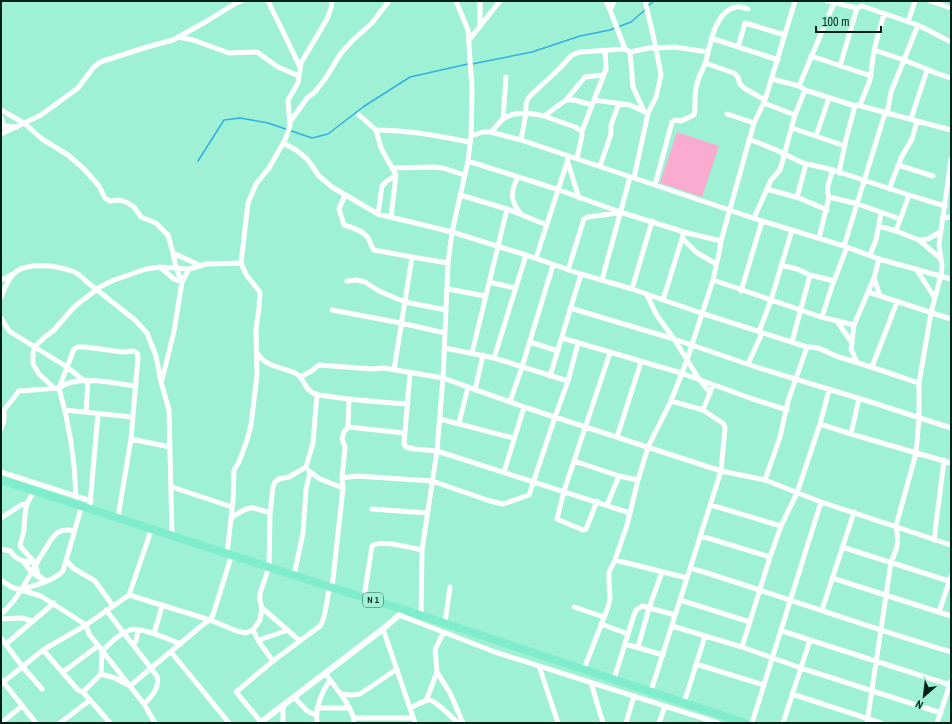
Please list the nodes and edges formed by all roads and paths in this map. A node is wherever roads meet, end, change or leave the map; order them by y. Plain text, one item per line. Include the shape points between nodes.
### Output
1 (242, 1) edge
2 (268, 1) edge
3 (332, 1) edge
4 (389, 1) edge
5 (456, 1) edge
6 (480, 1) edge
7 (500, 1) edge
8 (606, 1) edge
9 (614, 1) edge
10 (645, 1) edge
11 (795, 1) edge
12 (827, 1) edge
13 (915, 1) edge
14 (930, 1) edge
15 (834, 3) junction
16 (857, 8) junction
17 (951, 8) edge
18 (748, 9) dead end
19 (610, 10) junction
20 (884, 14) junction
21 (908, 22) junction
22 (918, 25) junction
23 (480, 26) junction
24 (785, 35) junction
25 (178, 37) junction
26 (711, 38) junction
27 (469, 40) junction
28 (951, 42) edge
29 (738, 47) junction
30 (656, 48) junction
31 (874, 50) junction
32 (605, 51) junction
33 (628, 51) junction
34 (708, 52) junction
35 (811, 56) junction
36 (778, 60) junction
37 (904, 60) junction
38 (705, 63) junction
39 (840, 66) junction
40 (300, 67) junction
41 (927, 70) junction
42 (603, 75) junction
43 (299, 76) junction
44 (871, 76) junction
45 (506, 77) dead end
46 (951, 78) edge
47 (772, 79) junction
48 (799, 86) junction
49 (805, 90) junction
50 (829, 98) junction
51 (566, 100) junction
52 (593, 102) junction
53 (764, 102) junction
54 (619, 103) junction
55 (858, 106) junction
56 (1, 110) edge
57 (646, 112) junction
58 (526, 113) junction
59 (727, 114) dead end
60 (886, 114) junction
61 (359, 115) dead end
62 (795, 115) junction
63 (544, 116) junction
64 (1, 117) edge
65 (503, 119) junction
66 (911, 119) junction
67 (917, 121) junction
68 (290, 122) junction
69 (24, 123) junction
70 (754, 123) junction
71 (3, 127) edge
72 (18, 127) junction
73 (792, 128) junction
74 (376, 130) junction
75 (951, 130) edge
76 (582, 131) junction
77 (492, 132) junction
78 (1, 134) edge
79 (816, 136) junction
80 (470, 139) junction
81 (749, 139) junction
82 (521, 140) junction
83 (283, 143) junction
84 (845, 146) junction
85 (784, 154) junction
86 (570, 156) junction
87 (576, 158) junction
88 (951, 159) edge
89 (468, 161) junction
90 (568, 162) junction
91 (806, 164) junction
92 (898, 165) junction
93 (600, 166) junction
94 (393, 168) junction
95 (833, 170) junction
96 (840, 173) junction
97 (464, 175) junction
98 (396, 176) junction
99 (933, 176) dead end
100 (518, 177) junction
101 (632, 177) junction
102 (864, 181) junction
103 (655, 185) junction
104 (767, 188) junction
105 (889, 189) junction
106 (559, 190) junction
107 (949, 191) edge
108 (345, 195) junction
109 (460, 195) junction
110 (909, 195) junction
111 (797, 197) junction
112 (829, 197) junction
113 (579, 198) junction
114 (858, 204) junction
115 (945, 206) junction
116 (506, 209) junction
117 (730, 209) junction
118 (827, 210) junction
119 (620, 212) junction
120 (881, 213) junction
121 (378, 214) junction
122 (521, 214) junction
123 (951, 217) edge
124 (391, 218) junction
125 (754, 218) junction
126 (942, 218) junction
127 (900, 219) junction
128 (652, 221) junction
129 (762, 221) junction
130 (547, 225) junction
131 (878, 226) junction
132 (792, 230) junction
133 (896, 231) junction
134 (452, 232) junction
135 (684, 232) junction
136 (940, 232) junction
137 (819, 238) junction
138 (683, 239) junction
139 (919, 240) junction
140 (721, 241) junction
141 (497, 246) junction
142 (845, 246) junction
143 (172, 253) junction
144 (526, 255) junction
145 (870, 255) junction
146 (412, 257) junction
147 (536, 258) junction
148 (879, 259) junction
149 (941, 259) junction
150 (241, 263) junction
151 (448, 263) junction
152 (716, 264) junction
153 (553, 265) junction
154 (781, 265) junction
155 (201, 266) junction
156 (942, 266) junction
157 (160, 267) junction
158 (176, 268) junction
159 (189, 269) junction
160 (916, 269) junction
161 (568, 270) junction
162 (13, 274) junction
163 (581, 274) junction
164 (810, 275) junction
165 (941, 275) junction
166 (874, 278) junction
167 (951, 279) edge
168 (1, 280) edge
169 (602, 280) junction
170 (713, 280) junction
171 (347, 281) dead end
172 (834, 281) junction
173 (182, 282) junction
174 (489, 282) junction
175 (515, 288) junction
176 (448, 289) junction
177 (632, 289) junction
178 (97, 290) junction
179 (741, 290) junction
180 (868, 292) junction
181 (647, 295) junction
182 (485, 296) junction
183 (880, 296) junction
184 (1, 297) edge
185 (935, 298) junction
186 (663, 300) junction
187 (771, 300) junction
188 (405, 302) junction
189 (897, 302) junction
190 (570, 308) junction
191 (801, 309) junction
192 (332, 310) dead end
193 (446, 310) junction
194 (931, 313) junction
195 (701, 314) junction
196 (822, 317) junction
197 (1, 318) edge
198 (950, 318) edge
199 (837, 321) junction
200 (401, 323) junction
201 (854, 325) junction
202 (445, 333) junction
203 (761, 333) junction
204 (562, 338) junction
205 (674, 339) junction
206 (530, 342) junction
207 (792, 342) junction
208 (578, 343) junction
209 (852, 343) junction
210 (692, 345) junction
211 (36, 346) junction
212 (807, 347) junction
213 (445, 348) junction
214 (558, 350) junction
215 (258, 353) junction
216 (472, 353) junction
217 (610, 353) junction
218 (483, 356) junction
219 (494, 358) junction
220 (687, 360) junction
221 (641, 362) junction
222 (856, 362) junction
223 (748, 364) junction
224 (67, 367) junction
225 (522, 367) junction
226 (872, 367) junction
227 (394, 370) junction
228 (410, 373) junction
229 (681, 373) junction
230 (550, 376) junction
231 (300, 377) junction
232 (444, 378) junction
233 (699, 379) junction
234 (796, 379) junction
235 (85, 380) junction
236 (568, 381) junction
237 (161, 382) junction
238 (919, 383) junction
239 (713, 384) junction
240 (135, 386) junction
241 (57, 388) junction
242 (468, 388) junction
243 (475, 390) junction
244 (830, 390) junction
245 (710, 393) junction
246 (317, 394) junction
247 (859, 398) junction
248 (349, 399) junction
249 (671, 400) junction
250 (510, 402) junction
251 (408, 404) junction
252 (524, 407) junction
253 (65, 410) junction
254 (703, 410) junction
255 (787, 410) junction
256 (3, 411) edge
257 (86, 412) junction
258 (98, 414) junction
259 (132, 417) junction
260 (555, 417) junction
261 (440, 419) junction
262 (919, 419) junction
263 (459, 423) junction
264 (820, 424) junction
265 (348, 427) junction
266 (586, 427) junction
267 (951, 428) edge
268 (1, 429) edge
269 (404, 433) junction
270 (851, 434) junction
271 (617, 437) junction
272 (130, 438) junction
273 (513, 438) junction
274 (170, 447) junction
275 (648, 447) junction
276 (437, 451) junction
277 (916, 453) junction
278 (944, 460) junction
279 (574, 461) junction
280 (951, 463) edge
281 (306, 467) junction
282 (721, 471) junction
283 (1, 472) edge
284 (504, 472) junction
285 (310, 473) junction
286 (619, 476) junction
287 (342, 478) junction
288 (1, 480) edge
289 (638, 480) junction
290 (765, 480) junction
291 (432, 481) junction
292 (534, 482) junction
293 (172, 487) junction
294 (343, 488) junction
295 (36, 490) junction
296 (564, 491) junction
297 (797, 493) junction
298 (76, 497) junction
299 (597, 501) junction
300 (822, 502) junction
301 (26, 504) junction
302 (88, 505) junction
303 (607, 505) junction
304 (711, 505) junction
305 (232, 507) junction
306 (372, 509) dead end
307 (854, 512) junction
308 (270, 513) junction
309 (427, 513) junction
310 (630, 513) junction
311 (118, 517) junction
312 (1, 518) edge
313 (231, 518) junction
314 (781, 526) junction
315 (896, 526) junction
316 (152, 528) junction
317 (74, 531) junction
318 (172, 535) junction
319 (701, 536) junction
320 (934, 540) junction
321 (951, 545) edge
322 (842, 547) junction
323 (1, 549) edge
324 (422, 550) junction
325 (230, 554) junction
326 (770, 558) junction
327 (66, 560) junction
328 (615, 560) junction
329 (23, 561) junction
330 (891, 562) junction
331 (35, 563) junction
332 (269, 567) junction
333 (691, 568) junction
334 (31, 572) junction
335 (662, 572) junction
336 (294, 575) junction
337 (687, 578) junction
338 (832, 578) junction
339 (950, 579) edge
340 (1, 580) edge
341 (45, 581) junction
342 (331, 587) junction
343 (450, 587) dead end
344 (22, 589) junction
345 (760, 590) junction
346 (886, 594) junction
347 (129, 595) junction
348 (364, 597) junction
349 (680, 600) junction
350 (791, 601) junction
351 (54, 603) junction
352 (113, 606) junction
353 (162, 606) junction
354 (574, 607) dead end
355 (262, 608) junction
356 (649, 608) junction
357 (106, 610) junction
358 (822, 610) junction
359 (939, 612) junction
360 (402, 613) junction
361 (1, 614) edge
362 (421, 615) junction
363 (676, 615) junction
364 (951, 616) edge
365 (604, 617) junction
366 (1, 619) edge
367 (210, 620) junction
368 (32, 621) junction
369 (750, 622) junction
370 (445, 623) junction
371 (601, 624) junction
372 (86, 626) junction
373 (672, 626) junction
374 (383, 629) junction
375 (138, 630) junction
376 (253, 630) junction
377 (288, 630) junction
378 (782, 631) junction
379 (880, 631) junction
380 (123, 633) junction
381 (443, 633) junction
382 (154, 634) junction
383 (628, 634) junction
384 (705, 636) junction
385 (1, 638) edge
386 (810, 640) junction
387 (300, 641) junction
388 (259, 642) junction
389 (6, 644) junction
390 (181, 644) junction
391 (625, 644) junction
392 (133, 645) junction
393 (98, 646) junction
394 (638, 647) junction
395 (742, 647) junction
396 (43, 650) junction
397 (102, 651) junction
398 (171, 652) junction
399 (951, 652) edge
400 (663, 655) junction
401 (773, 658) junction
402 (273, 661) junction
403 (876, 661) junction
404 (696, 664) junction
405 (22, 666) junction
406 (539, 666) junction
407 (152, 668) junction
408 (801, 668) junction
409 (397, 669) junction
410 (584, 669) junction
411 (63, 672) junction
412 (437, 672) junction
413 (101, 674) junction
414 (324, 674) junction
415 (614, 679) junction
416 (330, 680) junction
417 (2, 681) edge
418 (591, 682) junction
419 (950, 683) edge
420 (764, 685) junction
421 (130, 686) junction
422 (42, 689) dead end
423 (872, 690) junction
424 (651, 691) junction
425 (83, 692) junction
426 (342, 694) junction
427 (792, 694) junction
428 (634, 696) junction
429 (294, 697) junction
430 (90, 700) junction
431 (426, 701) junction
432 (684, 703) junction
433 (144, 704) junction
434 (284, 705) junction
435 (22, 706) junction
436 (665, 706) junction
437 (318, 708) junction
438 (349, 708) junction
439 (410, 708) junction
440 (712, 712) junction
441 (941, 712) junction
442 (316, 715) junction
443 (354, 720) edge
444 (414, 720) edge
445 (867, 721) edge
446 (107, 722) edge
447 (1, 723) edge
448 (36, 723) edge
449 (60, 723) edge
450 (155, 723) edge
451 (229, 723) edge
452 (260, 723) edge
453 (283, 723) edge
454 (317, 723) edge
455 (458, 723) edge
456 (463, 723) edge
457 (558, 723) edge
458 (603, 723) edge
459 (626, 723) edge
460 (659, 723) edge
461 (718, 723) edge
462 (745, 723) edge
463 (752, 723) edge
464 (783, 723) edge
465 (881, 723) edge
466 (938, 723) edge

1 - 25 street
2 - 40 street
3 - 40 street via 321,31
4 - 68 street via 372,23 341,53 325,79
5 - 27 street via 468,30
6 - 23 street
7 - 23 street
8 - 19 street
9 - 19 street
10 - 30 street
11 - 24 street
12 - 15 street
13 - 21 street
14 - 17 street
15 - 16 street
15 - 35 street
16 - 20 street via 862,6
16 - 39 street
18 - 26 street via 737,6 729,10 720,19
19 - 33 street
20 - 21 street
20 - 31 street
21 - 22 street
22 - 28 street
22 - 37 street
23 - 27 street
24 - 29 street via 745,23
24 - 36 street
25 - 43 street via 229,53 258,52 278,67
25 - 69 street via 100,62 78,88 41,115
26 - 29 street
26 - 34 street
27 - 80 street via 472,89
29 - 36 street
30 - 33 street
30 - 34 street via 674,47
30 - 57 street via 661,75 656,97
31 - 37 street
31 - 44 street
32 - 33 street
32 - 42 street via 606,69
32 - 58 street via 580,52 572,55 529,97
33 - 57 street via 633,87
34 - 38 street
35 - 39 street
35 - 48 street
36 - 47 street
37 - 41 street
37 - 60 street
38 - 53 street via 734,73 744,88
38 - 103 street via 696,86 694,115 672,122
39 - 44 street
40 - 43 street
41 - 46 street
41 - 66 street
42 - 51 street via 585,77
42 - 52 street
43 - 68 street via 288,100
44 - 55 street
45 - 65 street
47 - 48 street
47 - 53 street
48 - 49 street
49 - 50 street
49 - 62 street
50 - 55 street
50 - 79 street
51 - 52 street
51 - 63 street
52 - 54 street
52 - 76 street
53 - 62 street
53 - 70 street
54 - 57 street
54 - 93 street
55 - 60 street
55 - 84 street
56 - 69 street
57 - 101 street
58 - 63 street
58 - 65 street via 514,114
58 - 82 street
59 - 70 street
60 - 66 street
60 - 102 street
61 - 74 street
62 - 73 street
63 - 76 street
64 - 71 street
65 - 77 street
66 - 67 street
67 - 75 street
67 - 92 street via 912,139
68 - 83 street
69 - 72 street
69 - 143 street via 84,169 99,186 105,198 128,203 134,206 141,217 156,223 168,235
70 - 81 street
71 - 72 street
72 - 78 street
73 - 79 street
73 - 85 street
74 - 80 street via 421,132
74 - 94 street via 381,148
76 - 87 street
77 - 80 street via 483,132
77 - 82 street
79 - 84 street
80 - 89 street
81 - 85 street
81 - 117 street
82 - 86 street
83 - 108 street via 307,159 319,176
83 - 150 street via 252,191 247,207
84 - 96 street
85 - 91 street
85 - 104 street via 780,170
86 - 87 street
86 - 90 street
87 - 93 street
88 - 107 street
89 - 97 street
89 - 100 street
90 - 106 street
90 - 113 street
91 - 95 street
91 - 111 street
92 - 99 street
92 - 105 street
93 - 101 street
94 - 97 street via 433,167
94 - 98 street
95 - 96 street
95 - 112 street via 827,188
96 - 102 street
97 - 109 street
98 - 121 street via 382,186
98 - 124 street
100 - 106 street
100 - 122 street via 512,190 512,200
101 - 103 street
101 - 119 street
102 - 105 street
102 - 114 street
103 - 117 street
104 - 111 street
104 - 125 street
105 - 110 street
106 - 113 street
106 - 130 street
107 - 115 street
108 - 121 street
108 - 146 street via 339,209 344,225 369,238 374,250
109 - 116 street
109 - 134 street
110 - 115 street
110 - 127 street
111 - 118 street
112 - 114 street
112 - 118 street
113 - 119 street
114 - 120 street
114 - 142 street
115 - 126 street
116 - 122 street
116 - 141 street
117 - 125 street
117 - 140 street
118 - 137 street
119 - 128 street
119 - 161 street via 584,219
119 - 169 street
120 - 127 street
120 - 131 street
121 - 124 street
122 - 130 street
123 - 126 street
124 - 134 street
125 - 129 street
126 - 136 street
127 - 133 street
128 - 135 street
128 - 177 street
129 - 132 street
129 - 179 street
130 - 147 street
131 - 133 street
131 - 145 street
132 - 137 street
132 - 154 street
133 - 139 street
134 - 141 street
134 - 151 street
135 - 138 street
135 - 140 street
136 - 139 street via 928,239
136 - 149 street
137 - 142 street
138 - 152 street via 696,252
138 - 186 street
139 - 149 street
140 - 152 street
141 - 144 street
141 - 174 street
142 - 145 street
142 - 172 street
143 - 155 street
143 - 158 street
144 - 147 street
144 - 175 street
145 - 148 street
146 - 151 street
146 - 188 street
147 - 153 street
148 - 160 street
148 - 166 street
149 - 156 street
150 - 155 street
150 - 215 street via 247,276 260,292 256,329
151 - 176 street
152 - 170 street
153 - 161 street
153 - 206 street
154 - 164 street
154 - 187 street
155 - 159 street
156 - 165 street
156 - 167 street
157 - 158 street
157 - 173 street via 174,279
157 - 178 street via 114,280
158 - 159 street
158 - 173 street
159 - 173 street
160 - 165 street
160 - 185 street
161 - 163 street
162 - 168 street
162 - 178 street via 26,266 38,265 73,271
162 - 184 street
163 - 169 street
163 - 190 street
164 - 172 street
164 - 191 street
165 - 167 street
165 - 185 street
166 - 180 street
166 - 183 street
169 - 177 street
170 - 179 street
170 - 195 street
171 - 188 street via 365,282
172 - 196 street
173 - 237 street via 174,331
174 - 175 street
174 - 182 street
175 - 219 street
176 - 182 street
176 - 193 street
177 - 181 street
178 - 211 street via 75,306
178 - 237 street via 147,333 156,356
179 - 187 street
180 - 183 street
180 - 201 street
181 - 186 street
181 - 205 street via 656,314
182 - 216 street
183 - 189 street
185 - 194 street
186 - 195 street
187 - 191 street
187 - 203 street
188 - 193 street
188 - 200 street
189 - 194 street
189 - 226 street
190 - 204 street
190 - 205 street
191 - 196 street
191 - 207 street
192 - 200 street
193 - 202 street
194 - 198 street
194 - 238 street
195 - 203 street
195 - 210 street
196 - 199 street
197 - 211 street via 9,331
199 - 201 street
199 - 209 street
200 - 202 street
200 - 227 street
201 - 209 street
202 - 213 street
203 - 207 street
203 - 223 street
204 - 208 street
204 - 214 street
205 - 210 street
205 - 220 street
206 - 214 street
206 - 225 street
207 - 212 street
208 - 217 street
208 - 236 street
209 - 222 street via 851,349
210 - 220 street
210 - 223 street
211 - 224 street
211 - 241 street via 33,364 39,374
212 - 222 street via 824,349
212 - 234 street
213 - 216 street
213 - 232 street
214 - 230 street
215 - 231 street via 262,360
215 - 305 street via 251,424 234,470
216 - 218 street
217 - 221 street
217 - 266 street
218 - 219 street
218 - 243 street
219 - 225 street
220 - 229 street
220 - 233 street
221 - 229 street
221 - 271 street
222 - 226 street
223 - 234 street
224 - 235 street
224 - 240 street via 72,352 78,347 134,351 138,357
224 - 241 street
225 - 230 street
225 - 250 street
226 - 238 street
227 - 228 street
227 - 231 street via 319,365
228 - 232 street
228 - 251 street
229 - 233 street
229 - 249 street
230 - 236 street
231 - 246 street via 305,387
232 - 242 street
232 - 261 street
233 - 239 street
233 - 245 street
234 - 244 street
234 - 255 street
235 - 240 street
235 - 241 street via 66,383
235 - 257 street
236 - 260 street
237 - 274 street via 169,410
238 - 262 street
239 - 245 street
239 - 255 street
240 - 259 street
241 - 253 street
241 - 256 street via 19,391
242 - 243 street
242 - 263 street
243 - 250 street
244 - 247 street
244 - 264 street
245 - 254 street
246 - 248 street
246 - 281 street via 312,443
247 - 262 street
247 - 270 street
248 - 251 street
248 - 265 street
249 - 254 street
249 - 275 street
250 - 252 street
251 - 269 street
252 - 260 street
252 - 273 street
253 - 257 street
253 - 298 street via 75,470
254 - 282 street via 724,424
255 - 290 street
256 - 268 street
257 - 258 street
258 - 259 street
258 - 302 street
259 - 272 street
260 - 266 street
260 - 292 street
261 - 263 street
261 - 276 street
262 - 267 street
262 - 277 street
263 - 273 street
264 - 270 street
264 - 297 street
265 - 269 street
265 - 287 street via 342,438 345,448
266 - 271 street
266 - 279 street
269 - 276 street via 406,447
270 - 277 street
271 - 275 street
272 - 274 street
272 - 311 street
273 - 284 street
274 - 293 street
275 - 282 street
275 - 289 street
276 - 284 street
276 - 291 street
277 - 278 street
277 - 315 street
278 - 280 street
278 - 320 street
279 - 286 street
279 - 296 street
281 - 285 street
281 - 308 street via 275,482
282 - 290 street
282 - 304 street
283 - 298 street
284 - 292 street
285 - 294 street
285 - 336 street via 306,489 303,532
286 - 289 street
286 - 303 street
287 - 291 street via 357,476
287 - 294 street
288 - 295 highway, N 1
289 - 310 street
290 - 297 street
291 - 292 street via 503,504 529,495
291 - 309 street
292 - 296 street
293 - 305 street
293 - 318 street
294 - 342 street
295 - 301 street
295 - 302 highway, N 1
296 - 299 street
296 - 299 street via 557,519 583,530 588,526
297 - 300 street
297 - 314 street
298 - 302 street
299 - 303 street
300 - 307 street
300 - 350 street
301 - 312 street
301 - 331 street via 20,546
302 - 311 highway, N 1
302 - 317 street
303 - 310 street
304 - 314 street
304 - 319 street
305 - 313 street
306 - 309 street
307 - 315 street
307 - 322 street
308 - 313 street via 253,507 244,509
308 - 332 street
309 - 324 street
310 - 328 street
311 - 316 highway, N 1
313 - 325 street
314 - 326 street
315 - 320 street
315 - 330 street via 898,545
316 - 318 highway, N 1
316 - 347 street
317 - 327 street
317 - 331 street via 64,530 57,533
318 - 325 highway, N 1
319 - 326 street
319 - 333 street
320 - 321 street
322 - 330 street
322 - 338 street
323 - 329 street via 10,551 15,558
324 - 348 street via 385,543 372,546
324 - 362 street
325 - 332 highway, N 1
325 - 367 street
326 - 345 street
327 - 341 street via 59,576
327 - 352 street via 73,568 95,581
328 - 335 street
328 - 365 street via 609,572 610,599
329 - 331 street
329 - 334 street
330 - 339 street
330 - 346 street
331 - 334 street
331 - 341 street via 38,575
332 - 336 highway, N 1
332 - 355 street via 260,592
333 - 337 street
333 - 345 street
334 - 341 street
334 - 344 street
335 - 337 street
335 - 356 street
336 - 342 highway, N 1
337 - 349 street
338 - 346 street
338 - 358 street
339 - 359 street
340 - 344 street via 11,587
341 - 344 street
342 - 348 highway, N 1
342 - 387 street via 322,623
343 - 370 street
344 - 351 street
344 - 361 street via 14,602
345 - 350 street
345 - 369 street
346 - 359 street
346 - 379 street
347 - 352 street
347 - 353 street
348 - 360 highway, N 1
349 - 363 street
349 - 369 street
350 - 358 street
350 - 378 street
351 - 368 street
351 - 372 street
352 - 357 street
353 - 367 street
353 - 382 street
354 - 365 street
355 - 376 street via 260,620
355 - 377 street
356 - 363 street
356 - 383 street via 639,607
356 - 394 street
357 - 372 street
357 - 380 street
358 - 379 street
359 - 364 street
360 - 362 highway, N 1
360 - 374 street
360 - 381 street
362 - 370 highway, N 1
363 - 373 street
365 - 371 street
366 - 368 street via 22,618
367 - 376 street via 246,633
367 - 390 street
368 - 389 street
369 - 395 street
370 - 410 highway, N 1
371 - 383 street
371 - 410 street
372 - 393 street
372 - 396 street
373 - 384 street
373 - 400 street
374 - 409 street
374 - 414 street
375 - 380 street
375 - 382 street
375 - 392 street
376 - 388 street
377 - 387 street
377 - 388 street
378 - 386 street
378 - 401 street
379 - 399 street
379 - 403 street
380 - 392 street
380 - 397 street
381 - 406 street
381 - 412 street via 434,650
382 - 390 street
383 - 391 street
384 - 395 street
384 - 404 street
385 - 389 street
386 - 403 street
386 - 408 street
387 - 402 street
388 - 402 street
389 - 405 street
390 - 398 street
391 - 394 street
391 - 415 street
392 - 407 street
393 - 397 street
393 - 411 street
394 - 400 street
395 - 401 street
396 - 405 street
396 - 411 street
397 - 413 street
397 - 421 street
398 - 407 street
398 - 451 street
400 - 424 street
401 - 408 street
401 - 420 street
402 - 452 street via 236,692
403 - 419 street
403 - 423 street
404 - 420 street
404 - 432 street
405 - 417 street
405 - 422 street
406 - 418 street
406 - 457 street
407 - 421 street
407 - 433 street via 158,681 153,695
408 - 423 street
408 - 427 street
409 - 426 street via 360,694
409 - 439 street
410 - 415 highway, N 1
411 - 425 street via 78,690
412 - 431 street
412 - 456 street via 450,693
413 - 421 street
413 - 425 street
414 - 416 street
414 - 429 street
415 - 424 highway, N 1
416 - 426 street
416 - 437 street via 323,691
417 - 435 street
418 - 428 street
418 - 458 street
419 - 441 street
420 - 463 street
421 - 433 street
423 - 441 street
423 - 445 street
424 - 432 highway, N 1
425 - 430 street
426 - 438 street
427 - 445 street
427 - 464 street
428 - 436 street
428 - 459 street
429 - 434 street
429 - 442 street via 307,711
430 - 446 street
430 - 449 street
431 - 439 street
431 - 455 street via 434,702
432 - 440 highway, N 1
433 - 450 street
434 - 452 street
434 - 453 street
435 - 447 street
435 - 448 street
436 - 460 street
436 - 461 street
437 - 438 street
437 - 442 street
438 - 443 street
439 - 444 street
440 - 461 street
440 - 462 highway, N 1
441 - 466 street
442 - 454 street
443 - 444 street
445 - 465 street

